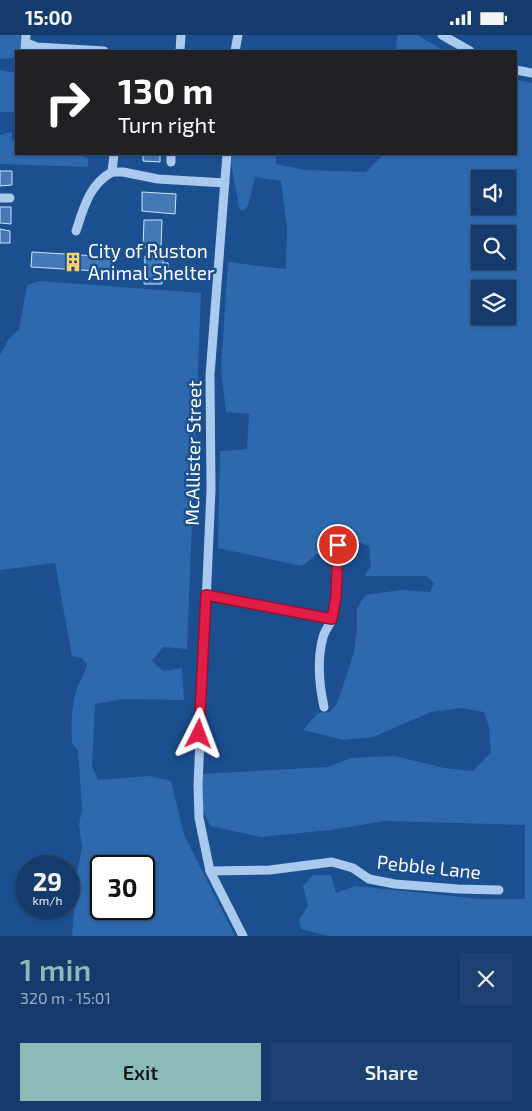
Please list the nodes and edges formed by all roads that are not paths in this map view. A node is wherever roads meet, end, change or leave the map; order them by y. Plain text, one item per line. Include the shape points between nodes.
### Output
1 (181, 35) edge
2 (238, 35) edge
3 (442, 35) edge
4 (25, 43) edge
5 (52, 50) edge
6 (180, 50) edge
7 (235, 50) edge
8 (468, 50) edge
9 (517, 70) edge
10 (532, 73) edge
11 (114, 155) edge
12 (227, 155) edge
13 (112, 172) junction
14 (225, 183) junction
15 (0, 198) edge
16 (10, 198) dead end
17 (76, 231) dead end
18 (338, 545) dead end
19 (206, 595) junction
20 (332, 619) junction
21 (324, 707) dead end
22 (210, 871) junction
23 (499, 890) dead end
24 (243, 936) edge

1 - 6 street
2 - 7 street
3 - 8 street
4 - 5 street
9 - 10 street
11 - 13 street
12 - 14 street, McAllister Street
13 - 14 street via 158,179
13 - 17 street via 101,178 90,191
14 - 19 street, McAllister Street via 210,375 211,490
15 - 16 street
18 - 20 street
19 - 20 street
19 - 22 street, McAllister Street via 198,818
20 - 21 street via 324,636 319,664
22 - 23 street, Pebble Lane via 270,870 332,862 353,868 369,879 395,884
22 - 24 street, McAllister Street

